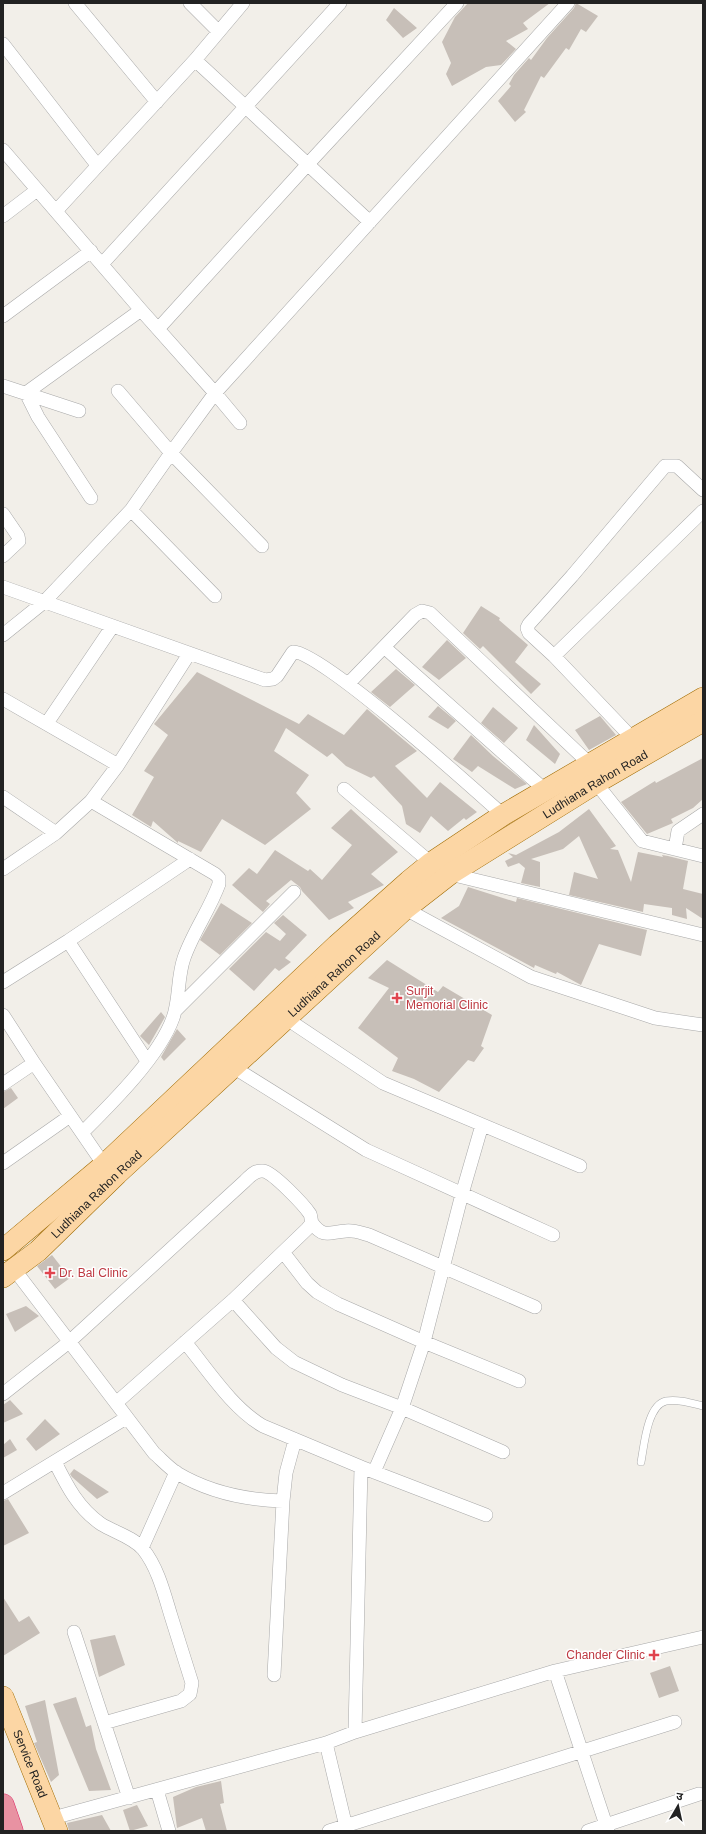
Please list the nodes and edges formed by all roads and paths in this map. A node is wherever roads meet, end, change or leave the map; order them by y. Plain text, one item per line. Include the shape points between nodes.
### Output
1 (75, 3) edge
2 (190, 3) edge
3 (243, 3) edge
4 (340, 3) edge
5 (457, 3) edge
6 (568, 3) edge
7 (218, 31) junction
8 (3, 44) edge
9 (195, 60) junction
10 (157, 102) junction
11 (246, 106) junction
12 (3, 150) edge
13 (308, 164) junction
14 (97, 165) junction
15 (37, 190) junction
16 (56, 211) junction
17 (3, 216) edge
18 (370, 222) junction
19 (91, 252) junction
20 (102, 264) junction
21 (141, 310) junction
22 (3, 316) edge
23 (158, 329) junction
24 (3, 386) edge
25 (118, 391) dead end
26 (26, 393) junction
27 (215, 393) junction
28 (79, 411) dead end
29 (240, 423) dead end
30 (171, 452) junction
31 (703, 490) edge
32 (92, 498) dead end
33 (131, 510) junction
34 (703, 511) edge
35 (3, 514) edge
36 (262, 546) dead end
37 (3, 556) edge
38 (3, 587) edge
39 (215, 596) dead end
40 (44, 602) junction
41 (112, 627) junction
42 (3, 635) edge
43 (384, 647) junction
44 (189, 654) junction
45 (554, 656) junction
46 (349, 684) junction
47 (703, 698) edge
48 (3, 699) edge
49 (703, 721) edge
50 (47, 723) junction
51 (633, 739) junction
52 (118, 765) junction
53 (594, 774) junction
54 (344, 789) dead end
55 (546, 791) junction
56 (3, 798) edge
57 (91, 801) junction
58 (703, 814) edge
59 (503, 815) junction
60 (56, 833) junction
61 (675, 849) junction
62 (703, 856) edge
63 (190, 859) junction
64 (431, 863) junction
65 (3, 869) edge
66 (450, 874) junction
67 (294, 892) dead end
68 (387, 899) junction
69 (406, 908) junction
70 (703, 935) edge
71 (68, 941) junction
72 (3, 982) edge
73 (176, 1010) junction
74 (278, 1013) junction
75 (3, 1015) edge
76 (703, 1025) edge
77 (147, 1061) junction
78 (34, 1063) junction
79 (233, 1067) junction
80 (3, 1084) edge
81 (70, 1116) junction
82 (482, 1125) junction
83 (82, 1133) junction
84 (3, 1163) edge
85 (104, 1165) junction
86 (580, 1166) dead end
87 (462, 1194) junction
88 (312, 1223) junction
89 (553, 1235) dead end
90 (3, 1250) edge
91 (283, 1252) junction
92 (443, 1266) junction
93 (9, 1273) edge
94 (233, 1300) junction
95 (535, 1306) dead end
96 (69, 1342) junction
97 (185, 1342) junction
98 (424, 1342) junction
99 (519, 1381) dead end
100 (3, 1394) edge
101 (116, 1403) junction
102 (703, 1406) edge
103 (402, 1408) junction
104 (126, 1418) junction
105 (295, 1440) junction
106 (503, 1452) dead end
107 (55, 1462) junction
108 (641, 1462) dead end
109 (361, 1467) junction
110 (176, 1472) junction
111 (374, 1472) junction
112 (3, 1493) edge
113 (283, 1501) junction
114 (486, 1515) dead end
115 (142, 1548) junction
116 (74, 1632) dead end
117 (703, 1637) edge
118 (555, 1671) junction
119 (274, 1675) dead end
120 (3, 1697) edge
121 (676, 1722) dead end
122 (104, 1723) junction
123 (355, 1732) junction
124 (326, 1743) junction
125 (581, 1751) junction
126 (157, 1790) junction
127 (699, 1794) dead end
128 (129, 1798) junction
129 (3, 1805) edge
130 (55, 1824) edge
131 (607, 1828) edge
132 (346, 1829) edge
133 (12, 1831) edge
134 (169, 1831) edge
135 (329, 1831) edge
136 (588, 1831) edge

1 - 10 street
2 - 7 street
3 - 7 street
4 - 11 street
5 - 13 street
6 - 18 street
7 - 9 street
8 - 14 street
9 - 10 street
9 - 11 street
10 - 14 street
11 - 13 street
11 - 20 street
12 - 15 street
13 - 18 street
13 - 23 street
14 - 16 street
15 - 16 street
15 - 17 street
16 - 19 street
18 - 27 street
19 - 20 street
19 - 22 street
20 - 21 street
21 - 23 street
21 - 26 street
23 - 27 street
24 - 26 street
25 - 30 street
26 - 28 street
26 - 32 street via 42,423
27 - 29 street
27 - 30 street
30 - 33 street
30 - 36 street
31 - 45 street via 677,466 665,466 529,624 529,633
33 - 39 street
33 - 40 street
34 - 45 street
35 - 37 street via 19,541
38 - 40 street
40 - 41 street
40 - 42 street
41 - 44 street
41 - 50 street
43 - 46 street
43 - 53 street via 415,615 422,612 430,613
43 - 55 street
44 - 46 street via 265,680 277,676 290,655 297,651
44 - 52 street
45 - 51 street
46 - 59 street via 418,740
47 - 51 main road, Ludhiana Rahon Road
48 - 50 street
49 - 53 main road, Ludhiana Rahon Road
50 - 52 street
51 - 53 main road, Ludhiana Rahon Road
52 - 57 street
53 - 55 main road, Ludhiana Rahon Road
53 - 61 street via 642,841
53 - 66 main road, Ludhiana Rahon Road
54 - 64 street
55 - 59 main road, Ludhiana Rahon Road
56 - 60 street
57 - 60 street
57 - 63 street
58 - 61 street via 678,831
59 - 64 main road, Ludhiana Rahon Road
60 - 65 street
61 - 62 street
63 - 71 street
63 - 73 street via 215,874 219,878 219,884 183,960
64 - 68 main road, Ludhiana Rahon Road
66 - 69 main road, Ludhiana Rahon Road
66 - 70 street
67 - 73 street
68 - 69 street
68 - 74 main road, Ludhiana Rahon Road
69 - 74 main road, Ludhiana Rahon Road
69 - 76 street via 531,977 656,1018
71 - 72 street
71 - 77 street
73 - 77 street
74 - 79 main road, Ludhiana Rahon Road
74 - 82 street via 383,1083
74 - 85 main road, Ludhiana Rahon Road
75 - 78 street
77 - 83 street via 118,1097
78 - 80 street
78 - 81 street
79 - 87 street via 366,1150
79 - 93 main road, Ludhiana Rahon Road via 38,1251
81 - 83 street
81 - 84 street
82 - 86 street
82 - 87 street
83 - 85 street
85 - 90 main road, Ludhiana Rahon Road
87 - 89 street
87 - 92 street
88 - 91 street
88 - 92 street via 318,1231 325,1234 347,1231 369,1235
88 - 96 street via 311,1215 277,1180 265,1171 256,1171
91 - 94 street
91 - 98 street via 306,1283 317,1292
92 - 95 street
92 - 98 street
93 - 96 street
94 - 97 street
94 - 103 street via 276,1348 294,1362 342,1385
96 - 100 street
96 - 101 street
97 - 101 street
97 - 105 street via 251,1419
98 - 99 street
98 - 103 street
101 - 104 street
102 - 108 lane via 664,1401 656,1408 649,1422
103 - 106 street
103 - 111 street
104 - 107 street
104 - 110 street via 154,1453
105 - 109 street
105 - 113 street via 286,1472
107 - 112 street
107 - 115 street via 76,1502 86,1512
109 - 111 street
109 - 123 street
110 - 113 street via 194,1482 231,1495 264,1501
110 - 115 street
111 - 114 street
113 - 119 street
115 - 122 street via 160,1579 192,1683 190,1694 181,1701
116 - 122 street
117 - 118 street
118 - 123 street
118 - 125 street
120 - 130 main road, Service Road
121 - 125 street
122 - 128 street
123 - 124 street
124 - 126 street
124 - 132 street
125 - 131 street
125 - 132 street
126 - 128 street
126 - 134 street
127 - 131 street
128 - 130 street
129 - 133 highway
131 - 136 street
132 - 135 street

